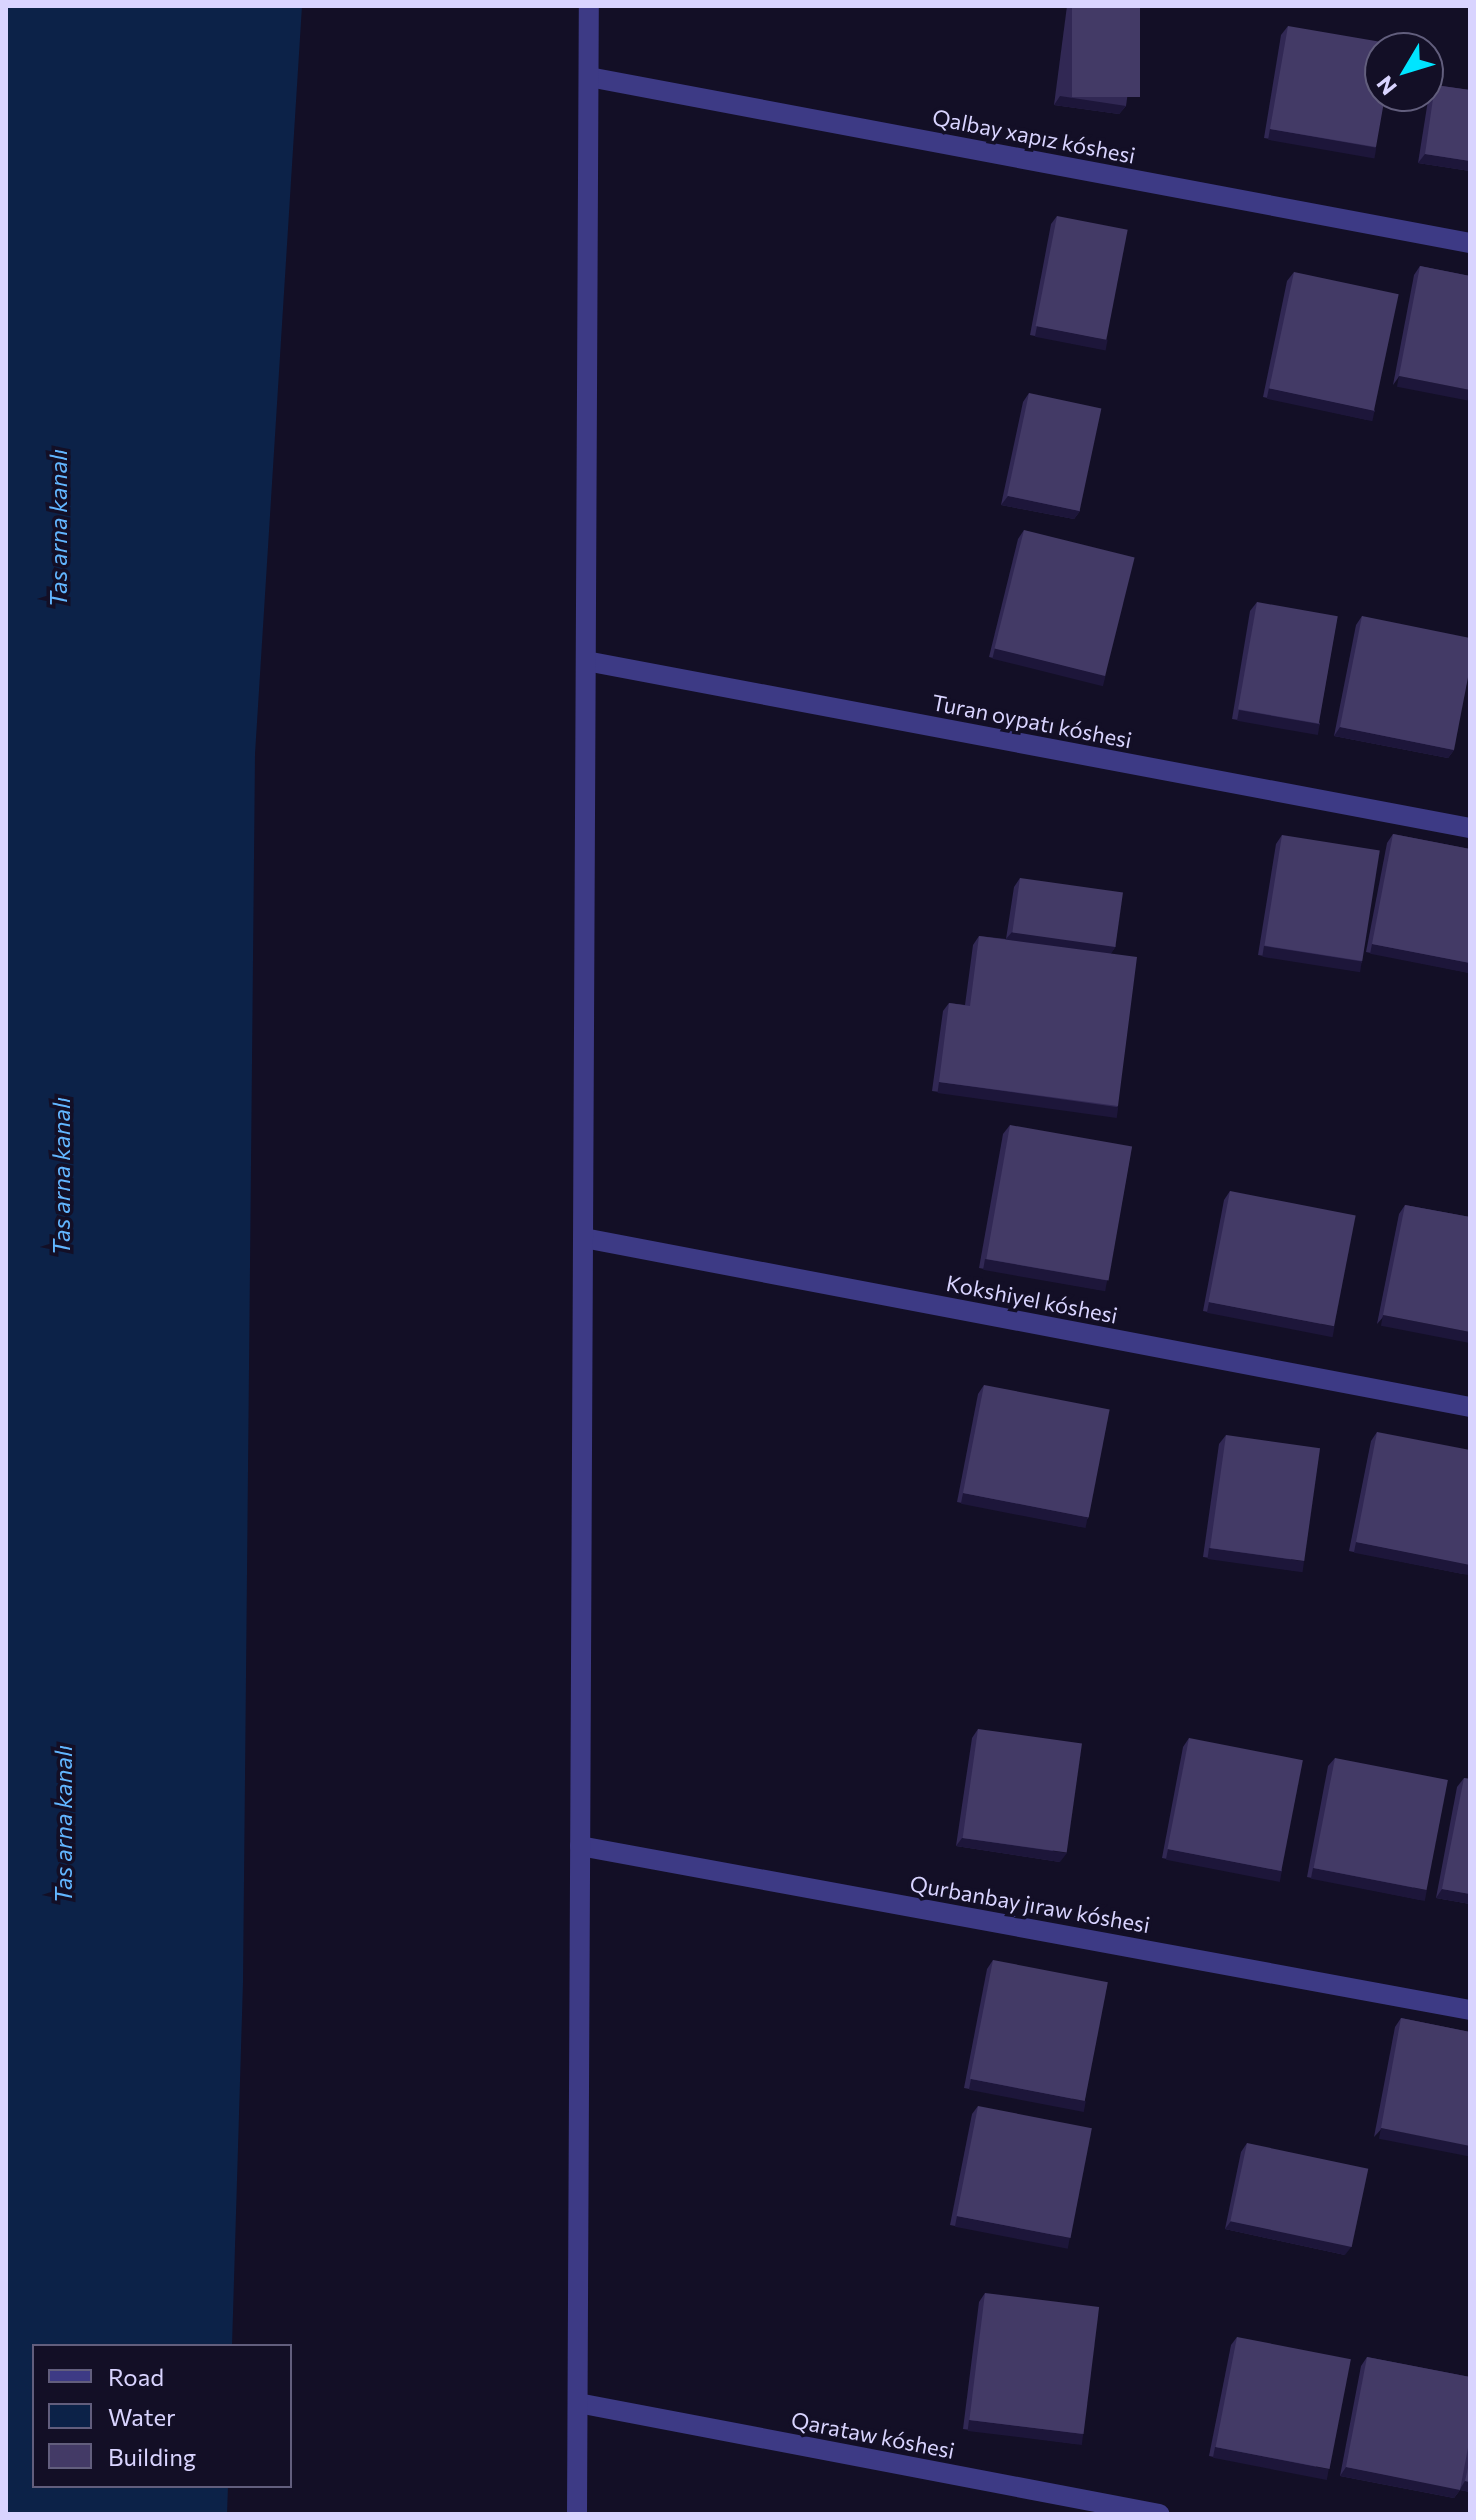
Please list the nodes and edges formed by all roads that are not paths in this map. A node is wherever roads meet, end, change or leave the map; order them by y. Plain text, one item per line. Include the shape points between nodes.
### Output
1 (589, 6) edge
2 (589, 77) junction
3 (1470, 243) edge
4 (586, 661) junction
5 (1470, 828) edge
6 (584, 1238) junction
7 (1470, 1407) edge
8 (580, 1846) junction
9 (1470, 2010) edge
10 (578, 2403) junction
11 (577, 2514) edge
12 (1159, 2514) edge

1 - 2 street
2 - 3 street, Qalbay xapız kóshesi
2 - 4 street
4 - 5 street, Turan oypatı kóshesi
4 - 6 street
6 - 7 street, Kokshiyel kóshesi
6 - 8 street
8 - 9 street, Qurbanbay jıraw kóshesi
8 - 10 street
10 - 11 street
10 - 12 street, Qarataw kóshesi

